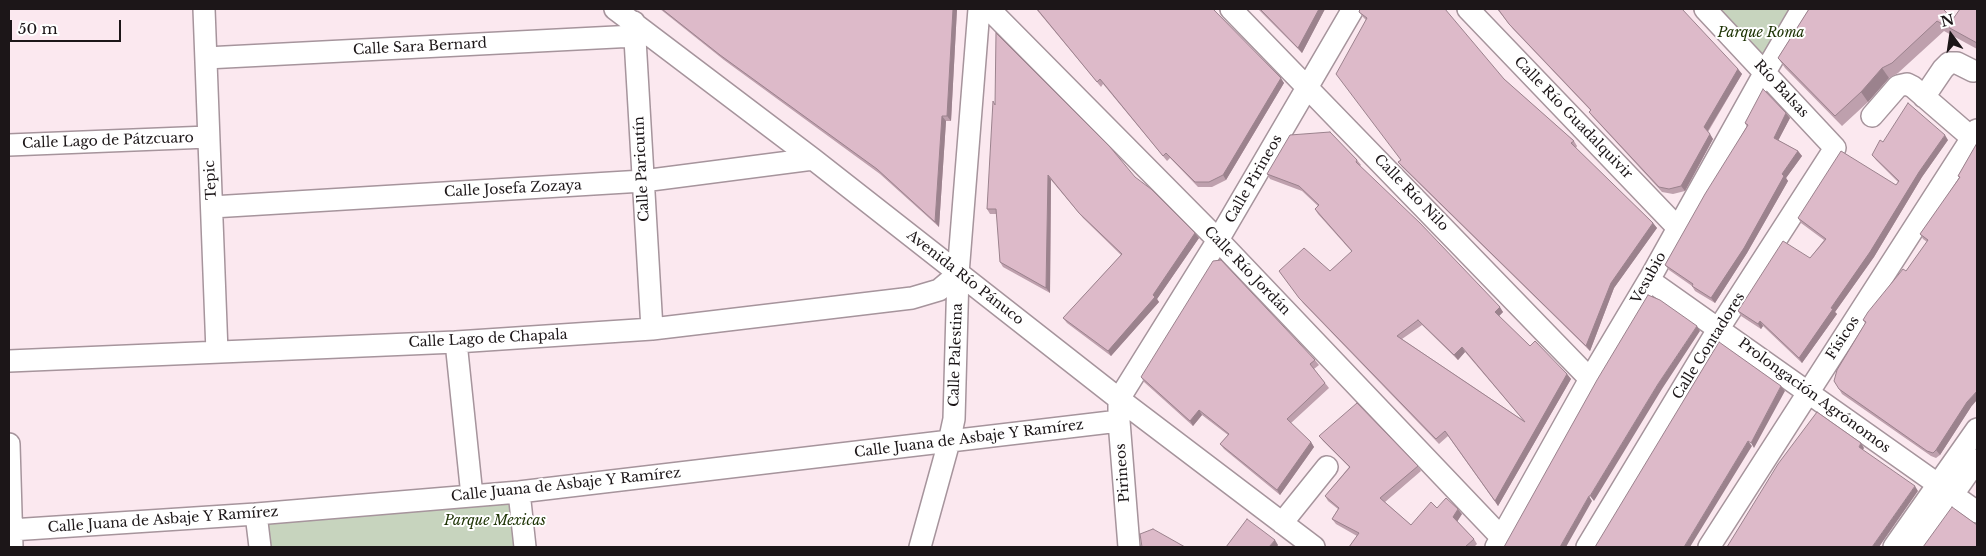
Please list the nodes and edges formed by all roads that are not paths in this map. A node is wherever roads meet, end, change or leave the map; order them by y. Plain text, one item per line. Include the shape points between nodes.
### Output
1 (204, 9) edge
2 (615, 9) edge
3 (980, 9) edge
4 (990, 9) edge
5 (1231, 9) edge
6 (1353, 9) edge
7 (1468, 9) edge
8 (1705, 9) edge
9 (1802, 9) edge
10 (634, 23) edge
11 (206, 58) junction
12 (1973, 71) dead end
13 (1765, 72) junction
14 (1308, 87) junction
15 (1924, 97) junction
16 (1872, 116) dead end
17 (1975, 134) edge
18 (208, 137) junction
19 (9, 145) edge
20 (1835, 148) joint
21 (813, 160) junction
22 (642, 181) junction
23 (212, 207) junction
24 (1678, 227) junction
25 (1218, 240) junction
26 (958, 274) junction
27 (1650, 280) junction
28 (1719, 328) junction
29 (652, 329) junction
30 (456, 342) junction
31 (217, 352) junction
32 (9, 361) edge
33 (1590, 379) junction
34 (1809, 391) junction
35 (1120, 399) junction
36 (1119, 421) junction
37 (1977, 428) edge
38 (950, 442) junction
39 (9, 444) edge
40 (1977, 460) edge
41 (1327, 467) dead end
42 (1945, 490) junction
43 (519, 492) junction
44 (472, 496) junction
45 (1977, 512) edge
46 (256, 514) junction
47 (1282, 523) junction
48 (12, 538) edge
49 (1498, 542) edge
50 (260, 547) edge
51 (525, 547) edge
52 (920, 547) edge
53 (1129, 547) edge
54 (1314, 547) edge
55 (1587, 547) edge
56 (1709, 547) edge
57 (1894, 547) edge
58 (1916, 547) edge

1 - 11 street, Tepic
2 - 10 street, Avenida Río Pánuco
3 - 26 street, Calle Palestina
4 - 25 street, Calle Río Jordán
5 - 14 street, Calle Río Nilo
6 - 14 street, Calle Pirineos
7 - 24 street, Calle Río Guadalquivir
8 - 13 street, Río Balsas
9 - 13 street, Vesubio
10 - 11 street, Calle Sara Bernard
10 - 21 street, Avenida Río Pánuco
10 - 22 street, Calle Paricutín
11 - 18 street, Tepic
12 - 15 street via 1957,63 1949,63
13 - 20 street, Río Balsas
13 - 24 street, Vesubio
14 - 25 street, Calle Pirineos
14 - 33 street, Calle Río Nilo
15 - 16 street via 1907,84 1898,86
15 - 17 street
17 - 34 street, Físicos
18 - 19 street, Calle Lago de Pátzcuaro
18 - 23 street, Tepic
20 - 28 street, Calle Contadores
21 - 22 street, Calle Josefa Zozaya
21 - 26 street, Avenida Río Pánuco
22 - 23 street, Calle Josefa Zozaya
22 - 29 street, Calle Paricutín
23 - 31 street, Tepic
24 - 27 street, Vesubio
25 - 35 street, Calle Pirineos
25 - 49 street, Calle Río Jordán
26 - 29 street, Calle Lago de Chapala via 939,290 912,298
26 - 35 street, Avenida Río Pánuco
26 - 38 street, Calle Palestina via 954,419
27 - 28 street, Prolongación Agrónomos
27 - 33 street, Vesubio
28 - 34 street, Prolongación Agrónomos
28 - 55 street, Calle Contadores
29 - 30 street, Calle Lago de Chapala
30 - 31 street, Calle Lago de Chapala
30 - 44 street
31 - 32 street, Calle Lago de Chapala
33 - 49 street, Vesubio
34 - 42 street, Prolongación Agrónomos
34 - 56 street, Físicos
35 - 36 street, Pirineos
35 - 47 street, Avenida Río Pánuco
36 - 38 street, Calle Juana de Asbaje Y Ramírez
36 - 53 street, Pirineos
37 - 42 street
38 - 43 street, Calle Juana de Asbaje Y Ramírez
38 - 52 street, Calle Palestina
39 - 48 street
40 - 42 street
41 - 47 street
42 - 45 street, Prolongación Agrónomos
42 - 57 street
42 - 58 street
43 - 44 street, Calle Juana de Asbaje Y Ramírez
43 - 51 street
44 - 46 street, Calle Juana de Asbaje Y Ramírez
46 - 48 street, Calle Juana de Asbaje Y Ramírez
46 - 50 street
47 - 54 street, Avenida Río Pánuco

